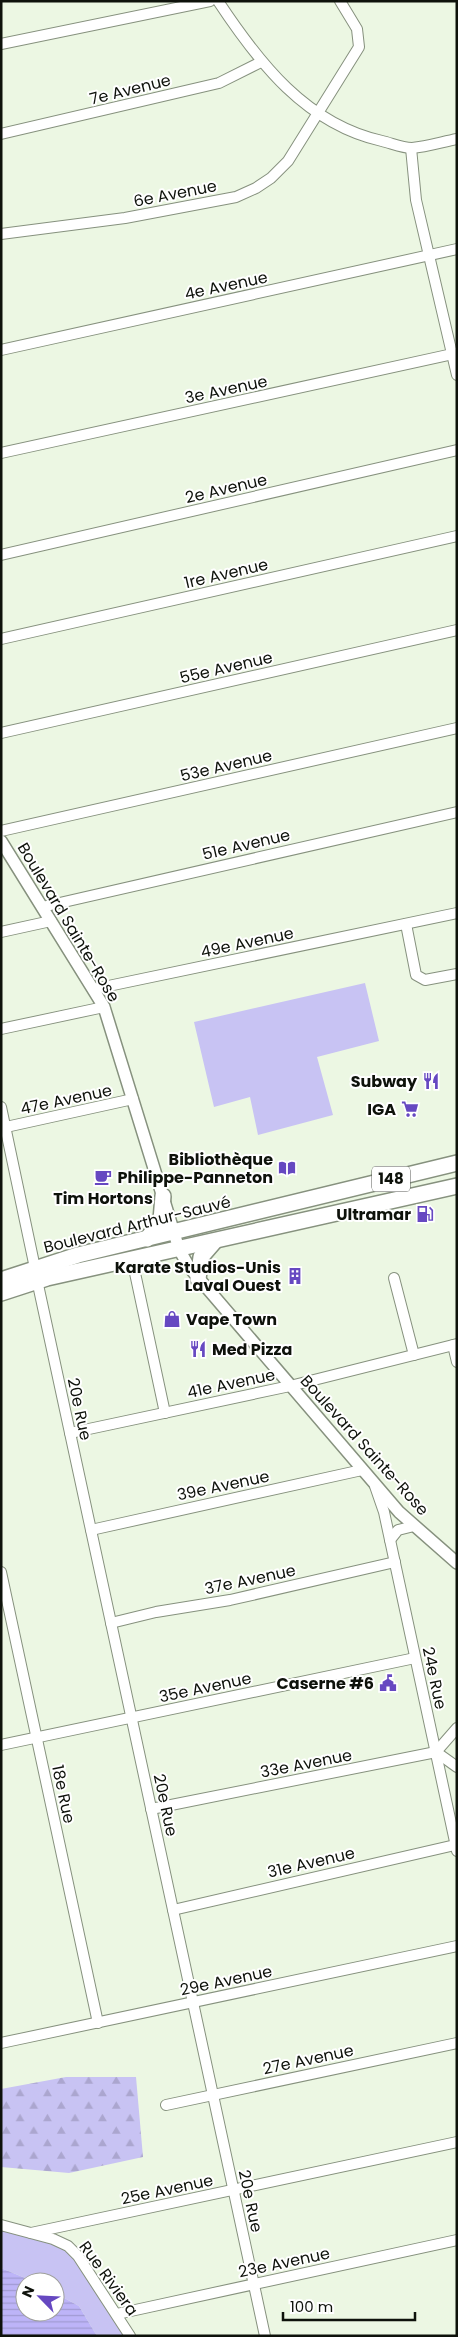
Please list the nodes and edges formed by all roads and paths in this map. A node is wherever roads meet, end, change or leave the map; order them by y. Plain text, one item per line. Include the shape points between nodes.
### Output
1 (210, 1) edge
2 (218, 1) edge
3 (340, 1) edge
4 (1, 44) edge
5 (261, 62) junction
6 (318, 114) junction
7 (1, 134) edge
8 (457, 139) edge
9 (411, 148) junction
10 (1, 234) edge
11 (457, 249) edge
12 (428, 256) junction
13 (1, 350) edge
14 (454, 354) edge
15 (457, 375) edge
16 (457, 450) edge
17 (1, 453) edge
18 (457, 536) edge
19 (1, 555) edge
20 (457, 630) edge
21 (1, 638) edge
22 (457, 728) edge
23 (1, 733) edge
24 (457, 812) edge
25 (1, 831) edge
26 (1, 841) edge
27 (42, 907) junction
28 (457, 913) edge
29 (51, 921) junction
30 (406, 924) junction
31 (1, 932) edge
32 (457, 974) edge
33 (94, 989) junction
34 (104, 1007) junction
35 (1, 1029) edge
36 (133, 1099) junction
37 (1, 1107) edge
38 (6, 1128) junction
39 (457, 1163) edge
40 (457, 1186) edge
41 (163, 1196) junction
42 (175, 1233) junction
43 (147, 1239) junction
44 (214, 1242) junction
45 (179, 1249) junction
46 (132, 1259) junction
47 (36, 1274) junction
48 (394, 1278) dead end
49 (198, 1279) junction
50 (1, 1280) edge
51 (1, 1293) edge
52 (455, 1345) edge
53 (414, 1355) junction
54 (457, 1362) edge
55 (290, 1386) junction
56 (164, 1413) junction
57 (70, 1434) junction
58 (362, 1470) junction
59 (375, 1485) junction
60 (414, 1526) junction
61 (91, 1530) junction
62 (390, 1540) junction
63 (394, 1562) junction
64 (457, 1564) edge
65 (1, 1572) edge
66 (111, 1623) junction
67 (415, 1658) junction
68 (131, 1718) junction
69 (457, 1728) edge
70 (37, 1738) junction
71 (1, 1745) edge
72 (436, 1752) junction
73 (457, 1768) edge
74 (151, 1809) junction
75 (456, 1848) edge
76 (173, 1910) junction
77 (457, 1946) edge
78 (193, 2002) junction
79 (98, 2023) junction
80 (2, 2041) edge
81 (457, 2043) edge
82 (212, 2094) junction
83 (166, 2105) dead end
84 (457, 2142) edge
85 (233, 2190) junction
86 (1, 2225) edge
87 (30, 2233) junction
88 (457, 2240) edge
89 (254, 2284) junction
90 (117, 2314) junction
91 (130, 2336) edge
92 (265, 2336) edge

1 - 4 street
2 - 5 street
3 - 6 street, 6e Avenue via 357,29 358,47
5 - 6 street
5 - 7 street, 7e Avenue via 219,82
6 - 9 street via 366,138
6 - 10 street, 6e Avenue via 288,161 256,188 236,197 125,218
8 - 9 street
9 - 12 street via 416,200
11 - 12 street, 4e Avenue
12 - 13 street, 4e Avenue
12 - 14 street
14 - 15 street
14 - 17 street, 3e Avenue
16 - 19 street, 2e Avenue
18 - 21 street, 1re Avenue
20 - 23 street, 55e Avenue
22 - 25 street, 53e Avenue
24 - 27 street, 51e Avenue
26 - 27 street, Boulevard Sainte-Rose
27 - 29 street, Boulevard Sainte-Rose
28 - 30 street, 49e Avenue
29 - 31 street
29 - 33 street, Boulevard Sainte-Rose
30 - 32 street via 416,975 425,980
30 - 33 street, 49e Avenue
33 - 34 street, Boulevard Sainte-Rose
34 - 35 street
34 - 36 street, Boulevard Sainte-Rose
36 - 38 street, 47e Avenue
36 - 41 street, Boulevard Sainte-Rose
37 - 38 street, 20e Rue
38 - 47 street, 20e Rue
39 - 42 main road, Boulevard Arthur-Sauvé / 148
40 - 44 main road, Boulevard Arthur-Sauvé / 148
41 - 42 street, Boulevard Sainte-Rose
41 - 43 main road via 161,1220
42 - 43 main road, Boulevard Arthur-Sauvé / 148
42 - 45 street, Boulevard Sainte-Rose
43 - 47 main road, Boulevard Arthur-Sauvé / 148
44 - 45 main road, Boulevard Arthur-Sauvé / 148
44 - 49 main road via 201,1257
45 - 46 main road, Boulevard Arthur-Sauvé / 148
45 - 49 street, Boulevard Sainte-Rose
46 - 47 main road, Boulevard Arthur-Sauvé / 148
46 - 56 street
47 - 50 main road, Boulevard Arthur-Sauvé / 148
47 - 51 main road, Boulevard Arthur-Sauvé / 148
47 - 57 street, 20e Rue
48 - 53 street
49 - 55 street, Boulevard Sainte-Rose
52 - 53 street, 41e Avenue
52 - 54 street
53 - 55 street, 41e Avenue
55 - 56 street, 41e Avenue
55 - 58 street, Boulevard Sainte-Rose
56 - 57 street, 41e Avenue
57 - 61 street, 20e Rue
58 - 59 street, Boulevard Sainte-Rose
58 - 61 street, 39e Avenue
59 - 60 street, Boulevard Sainte-Rose
59 - 62 street, 24e Rue
60 - 62 street via 398,1530
60 - 64 street, Boulevard Sainte-Rose
61 - 66 street, 20e Rue
62 - 63 street, 24e Rue
63 - 66 street, 37e Avenue via 230,1600
63 - 67 street, 24e Rue
65 - 70 street, 18e Rue
66 - 68 street, 20e Rue
67 - 68 street, 35e Avenue
67 - 72 street, 24e Rue
68 - 70 street, 35e Avenue
68 - 74 street, 20e Rue
69 - 72 street
70 - 71 street, 35e Avenue
70 - 79 street, 18e Rue
72 - 73 street
72 - 74 street, 33e Avenue
72 - 75 street, 24e Rue
74 - 76 street, 20e Rue
75 - 76 street, 31e Avenue
76 - 78 street, 20e Rue
77 - 78 street, 29e Avenue
78 - 79 street, 29e Avenue
78 - 82 street, 20e Rue
79 - 80 street, 29e Avenue
81 - 82 street, 27e Avenue
82 - 83 street, 27e Avenue
82 - 85 street, 20e Rue
84 - 85 street, 25e Avenue
85 - 87 street, 25e Avenue
85 - 89 street, 20e Rue
86 - 87 street, Rue Riviera
87 - 90 street, Rue Riviera via 68,2246
88 - 89 street, 23e Avenue
89 - 90 street, 23e Avenue
89 - 92 street, 20e Rue
90 - 91 street, Rue Riviera

